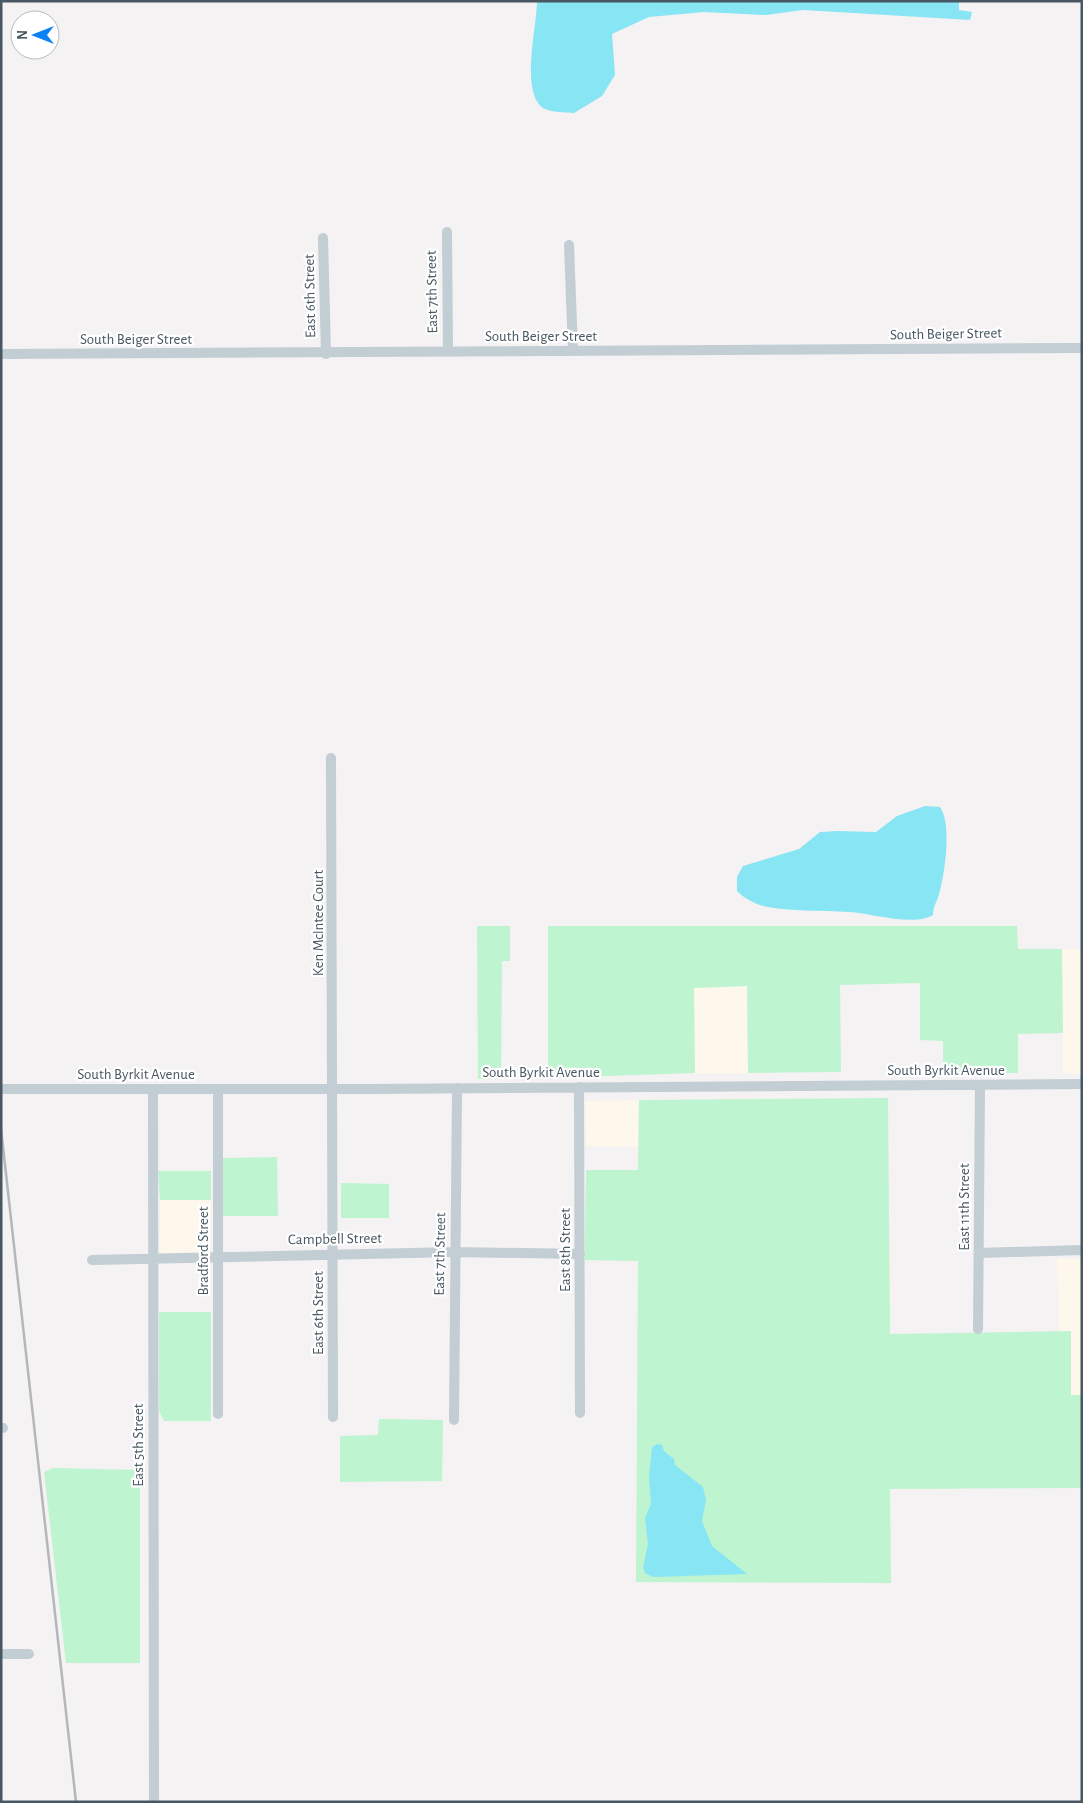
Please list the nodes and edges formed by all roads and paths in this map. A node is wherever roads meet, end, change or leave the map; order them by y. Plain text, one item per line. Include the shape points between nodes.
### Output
1 (447, 232) dead end
2 (324, 238) dead end
3 (569, 245) dead end
4 (1082, 348) edge
5 (448, 351) junction
6 (573, 351) junction
7 (1, 354) edge
8 (326, 354) junction
9 (331, 758) dead end
10 (1082, 1084) edge
11 (980, 1085) junction
12 (579, 1087) junction
13 (1, 1088) edge
14 (218, 1088) junction
15 (333, 1088) junction
16 (457, 1088) junction
17 (153, 1089) junction
18 (1082, 1250) edge
19 (456, 1252) junction
20 (979, 1253) junction
21 (332, 1254) junction
22 (580, 1254) junction
23 (218, 1257) junction
24 (153, 1259) junction
25 (92, 1260) dead end
26 (978, 1329) dead end
27 (580, 1413) dead end
28 (218, 1414) dead end
29 (334, 1417) dead end
30 (454, 1420) dead end
31 (1, 1654) edge
32 (28, 1654) dead end
33 (154, 1802) edge

1 - 5 street, East 7th Street
2 - 8 street, East 6th Street
3 - 6 street
4 - 6 street, South Beiger Street
5 - 6 street, South Beiger Street
5 - 8 street, South Beiger Street
7 - 8 street, South Beiger Street
9 - 15 street, Ken McIntee Court
10 - 11 street, South Byrkit Avenue
11 - 12 street, South Byrkit Avenue
11 - 20 street, East 11th Street
12 - 16 street, South Byrkit Avenue
12 - 22 street, East 8th Street
13 - 17 street, South Byrkit Avenue
14 - 15 street, South Byrkit Avenue
14 - 17 street, South Byrkit Avenue
14 - 23 street, Bradford Street
15 - 16 street, South Byrkit Avenue
15 - 21 street, East 6th Street
16 - 19 street, East 7th Street
17 - 24 street, East 5th Street
18 - 20 street
19 - 21 street, Campbell Street
19 - 22 street, Campbell Street
19 - 30 street, East 7th Street
20 - 26 street, East 11th Street
21 - 23 street, Campbell Street
21 - 29 street, East 6th Street
22 - 27 street, East 8th Street
23 - 24 street, Campbell Street
23 - 28 street, Bradford Street
24 - 25 street, Campbell Street
24 - 33 street, East 5th Street
31 - 32 street

